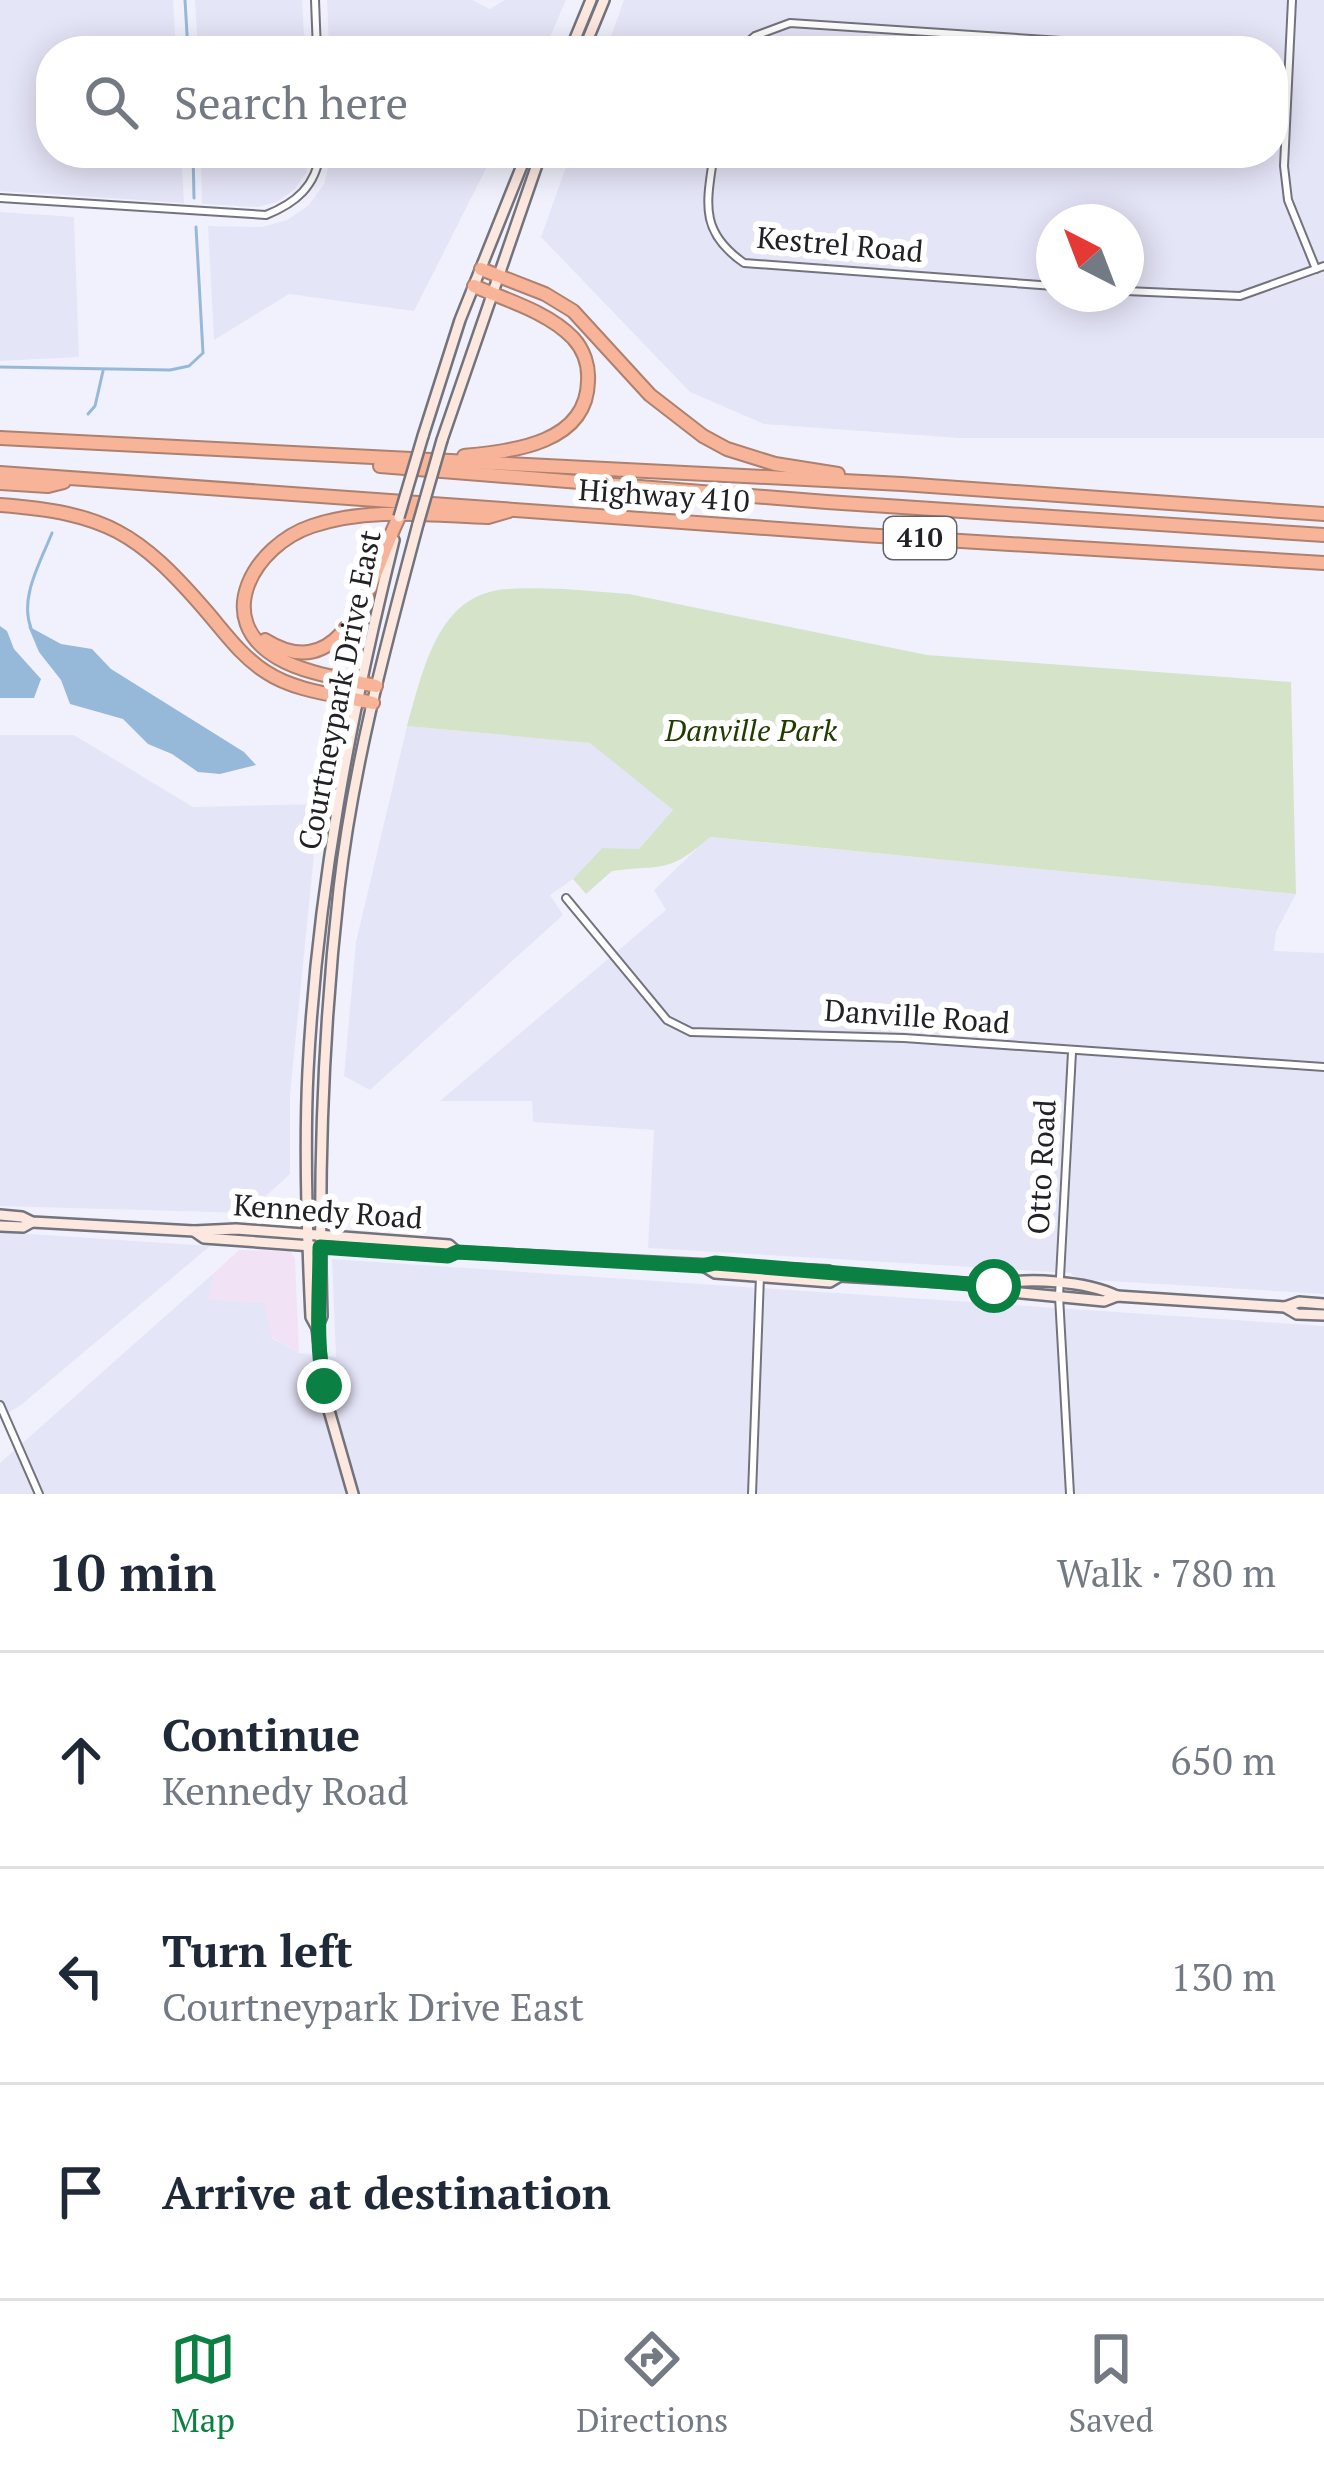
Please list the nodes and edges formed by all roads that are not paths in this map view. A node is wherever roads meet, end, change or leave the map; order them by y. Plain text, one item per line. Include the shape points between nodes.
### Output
1 (315, 0) edge
2 (591, 0) edge
3 (604, 0) edge
4 (1292, 0) edge
5 (316, 36) edge
6 (576, 36) edge
7 (589, 36) edge
8 (755, 36) edge
9 (987, 36) edge
10 (1288, 56) edge
11 (318, 168) edge
12 (521, 168) edge
13 (536, 168) edge
14 (712, 168) edge
15 (1284, 168) edge
16 (0, 198) edge
17 (1320, 268) edge
18 (481, 269) junction
19 (498, 275) junction
20 (1036, 285) edge
21 (474, 286) junction
22 (1144, 292) edge
23 (491, 293) junction
24 (0, 438) edge
25 (95, 444) junction
26 (331, 456) junction
27 (0, 473) edge
28 (80, 479) junction
29 (0, 484) edge
30 (902, 484) junction
31 (0, 505) edge
32 (516, 508) junction
33 (1324, 514) edge
34 (400, 517) junction
35 (1324, 535) edge
36 (1324, 563) edge
37 (246, 616) junction
38 (360, 682) junction
39 (376, 686) junction
40 (356, 699) junction
41 (374, 703) junction
42 (566, 898) dead end
43 (1072, 1052) junction
44 (1324, 1067) edge
45 (0, 1215) edge
46 (32, 1222) junction
47 (0, 1226) edge
48 (314, 1241) junction
49 (760, 1271) junction
50 (1059, 1291) junction
51 (1324, 1304) edge
52 (1285, 1307) junction
53 (1324, 1316) edge
54 (0, 1405) edge
55 (39, 1494) edge
56 (353, 1494) edge
57 (752, 1494) edge
58 (1070, 1494) edge

1 - 5 street
2 - 6 main road
3 - 7 main road
4 - 10 street
8 - 9 street via 790,23
11 - 16 street via 299,197 266,215
12 - 18 main road, Courtneypark Drive East
13 - 19 main road, Courtneypark Drive East
14 - 20 street, Kestrel Road via 711,228 744,263
15 - 17 street via 1288,200
17 - 22 street via 1240,296
18 - 19 highway
18 - 21 main road, Courtneypark Drive East
19 - 23 main road, Courtneypark Drive East
19 - 30 highway via 573,311 669,413 727,449
21 - 23 highway
21 - 34 main road, Courtneypark Drive East, bridge
23 - 26 highway via 556,322 577,342 589,386 564,430 540,443 463,457
23 - 39 main road, Courtneypark Drive East, bridge
24 - 25 highway, Highway 410 / 410
25 - 26 highway, Highway 410 / 410
25 - 35 highway
26 - 30 highway, Highway 410 / 410
27 - 28 highway, Highway 410 / 410
28 - 29 highway
28 - 32 highway, Highway 410 / 410
30 - 33 highway, Highway 410 / 410
31 - 40 highway via 75,513 118,530 149,550 269,674
32 - 36 highway, Highway 410 / 410
32 - 37 highway via 488,517 355,515 308,527 255,566 244,593
34 - 37 highway via 366,598 334,641 291,652 265,640
34 - 38 main road, Courtneypark Drive East
37 - 38 highway via 279,659
38 - 39 highway
38 - 40 main road, Courtneypark Drive East
39 - 41 main road, Courtneypark Drive East
40 - 41 highway
40 - 48 main road, Courtneypark Drive East via 310,1046
41 - 48 main road, Courtneypark Drive East via 339,885
42 - 43 street, Danville Road via 667,1020 691,1032
43 - 44 street, Danville Road
43 - 50 street, Otto Road
45 - 46 main road, Kennedy Road
46 - 47 main road, Kennedy Road
46 - 48 main road, Kennedy Road
48 - 49 main road, Kennedy Road
48 - 56 main road, Courtneypark Drive East via 311,1317
49 - 50 main road, Kennedy Road via 1010,1281
49 - 57 street
50 - 52 main road, Kennedy Road via 1104,1301
50 - 58 street, Otto Road
51 - 52 main road, Kennedy Road
52 - 53 main road, Kennedy Road
54 - 55 street

